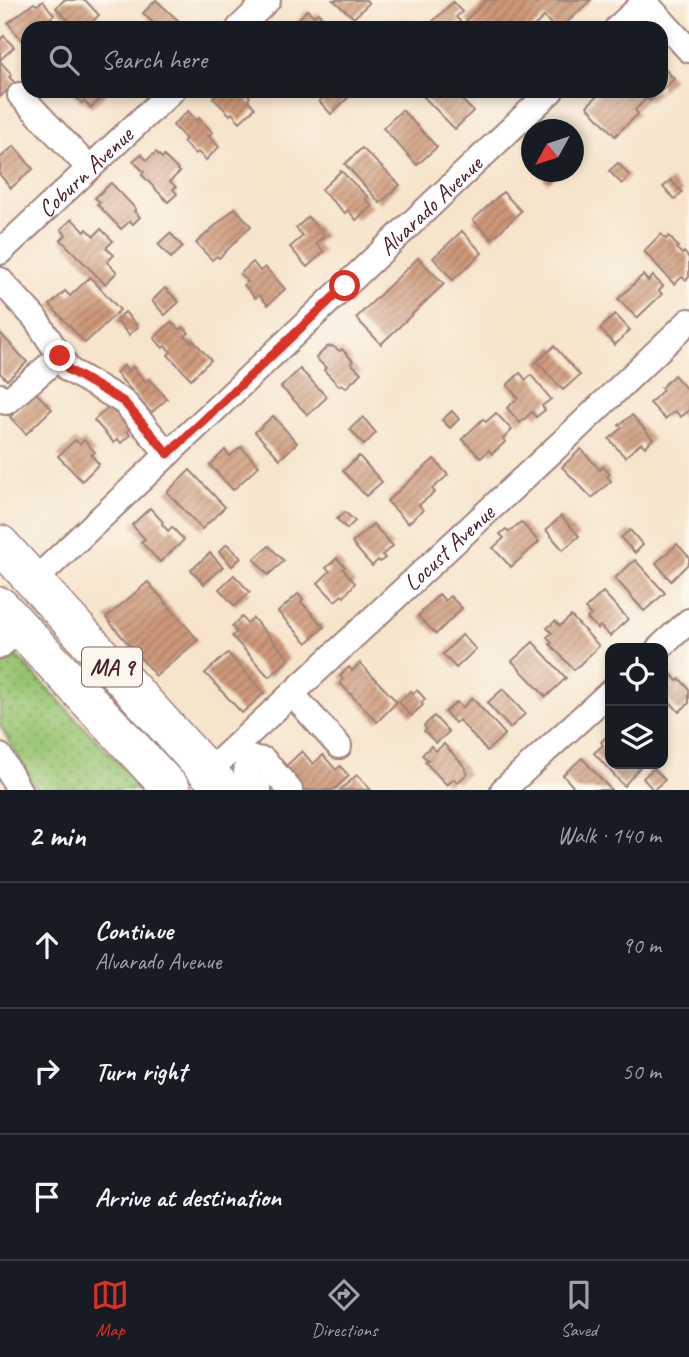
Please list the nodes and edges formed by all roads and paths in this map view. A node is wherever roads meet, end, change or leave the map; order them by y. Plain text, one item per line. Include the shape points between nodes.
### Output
1 (268, 0) edge
2 (645, 1) edge
3 (246, 21) edge
4 (624, 21) edge
5 (663, 21) edge
6 (668, 27) edge
7 (689, 50) edge
8 (24, 98) edge
9 (162, 98) edge
10 (544, 98) edge
11 (89, 169) junction
12 (0, 252) edge
13 (0, 279) edge
14 (689, 321) edge
15 (60, 356) junction
16 (0, 397) edge
17 (168, 454) junction
18 (0, 544) edge
19 (34, 581) junction
20 (689, 621) edge
21 (7, 626) edge
22 (665, 643) edge
23 (292, 694) junction
24 (605, 697) edge
25 (339, 746) dead end
26 (0, 756) edge
27 (236, 774) edge
28 (19, 790) edge
29 (172, 790) edge
30 (290, 790) edge
31 (503, 790) edge

1 - 3 street
2 - 4 street
2 - 5 street
6 - 7 street
8 - 11 street
9 - 11 street, Coburn Avenue
10 - 17 street, Alvarado Avenue
11 - 12 street, Coburn Avenue
13 - 15 street via 35,318
14 - 23 street, Locust Avenue
15 - 16 street via 6,402
15 - 17 street via 69,370 124,402
17 - 19 street, Alvarado Avenue
18 - 19 highway, MA 9
19 - 27 highway, MA 9
20 - 22 street
21 - 29 highway, MA 9
23 - 25 street
23 - 27 street, Locust Avenue
24 - 31 street
26 - 28 street
27 - 30 street via 264,760

